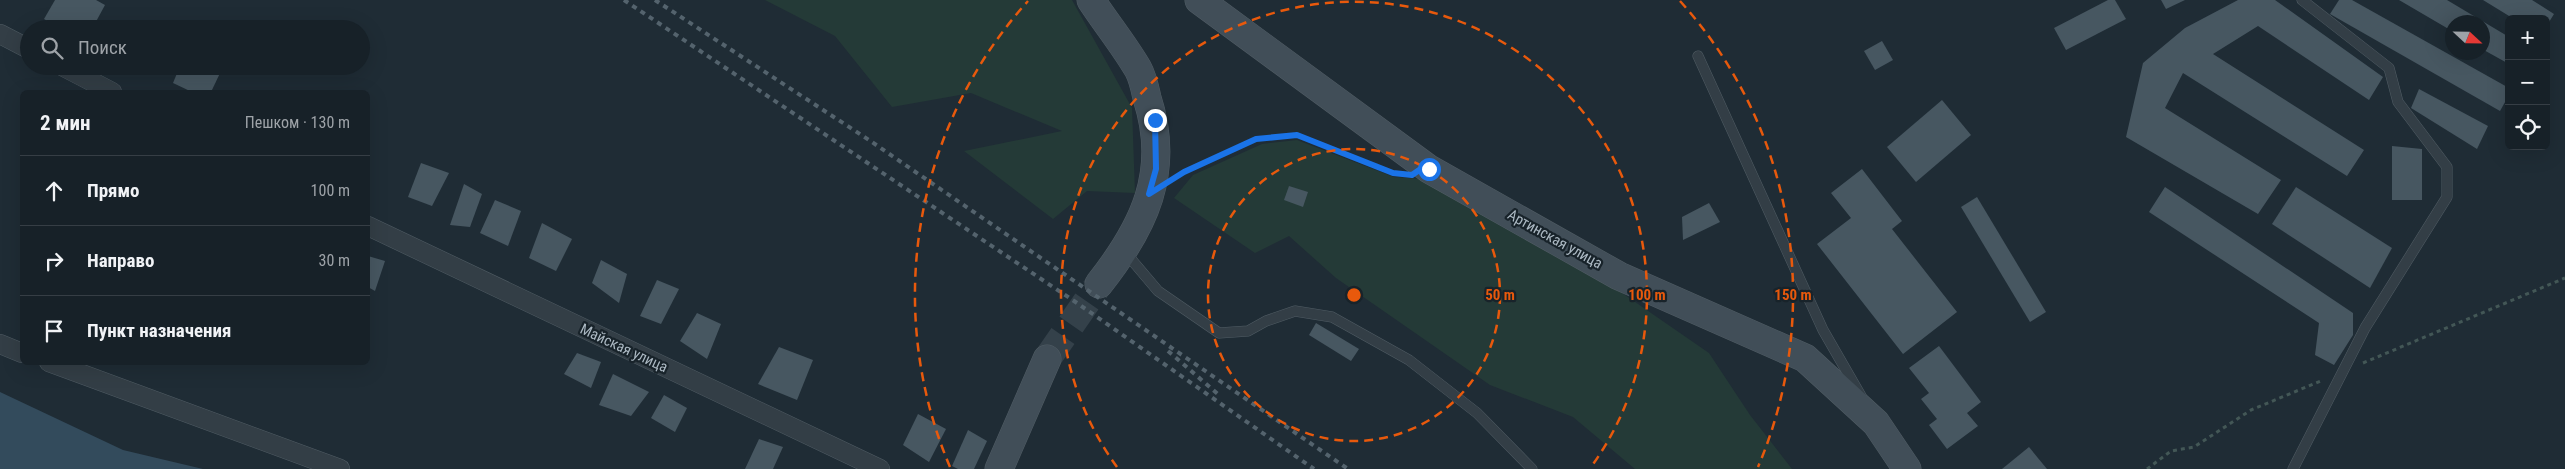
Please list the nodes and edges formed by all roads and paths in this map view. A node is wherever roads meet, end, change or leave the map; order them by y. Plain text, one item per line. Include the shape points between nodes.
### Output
1 (1091, 0) edge
2 (1199, 0) edge
3 (2302, 0) edge
4 (0, 34) edge
5 (20, 44) edge
6 (1698, 56) dead end
7 (79, 75) edge
8 (108, 90) edge
9 (1425, 166) junction
10 (1149, 194) junction
11 (370, 227) edge
12 (1125, 251) junction
13 (1099, 284) tunnel mouth
14 (0, 344) edge
15 (20, 352) edge
16 (1047, 359) tunnel mouth
17 (57, 365) edge
18 (1876, 423) junction
19 (340, 469) edge
20 (880, 469) edge
21 (999, 469) edge
22 (1532, 469) edge
23 (1908, 469) edge
24 (2293, 469) edge

1 - 10 street via 1139,71 1155,120 1156,169
2 - 9 street, Артинская улица
3 - 24 lane via 2389,68 2398,102 2447,167 2447,197 2366,328
4 - 5 street
6 - 18 lane via 1823,330
7 - 8 street
9 - 10 path via 1412,175 1393,173 1297,135 1256,139 1184,172
9 - 18 street, Артинская улица via 1619,276 1805,358
10 - 12 street via 1141,220
11 - 20 street, Майская улица
12 - 13 street
12 - 22 lane via 1158,291 1219,333 1248,331 1295,311 1332,317 1409,360 1477,413
14 - 15 street
16 - 21 street
17 - 19 street
18 - 23 street, Артинская улица

